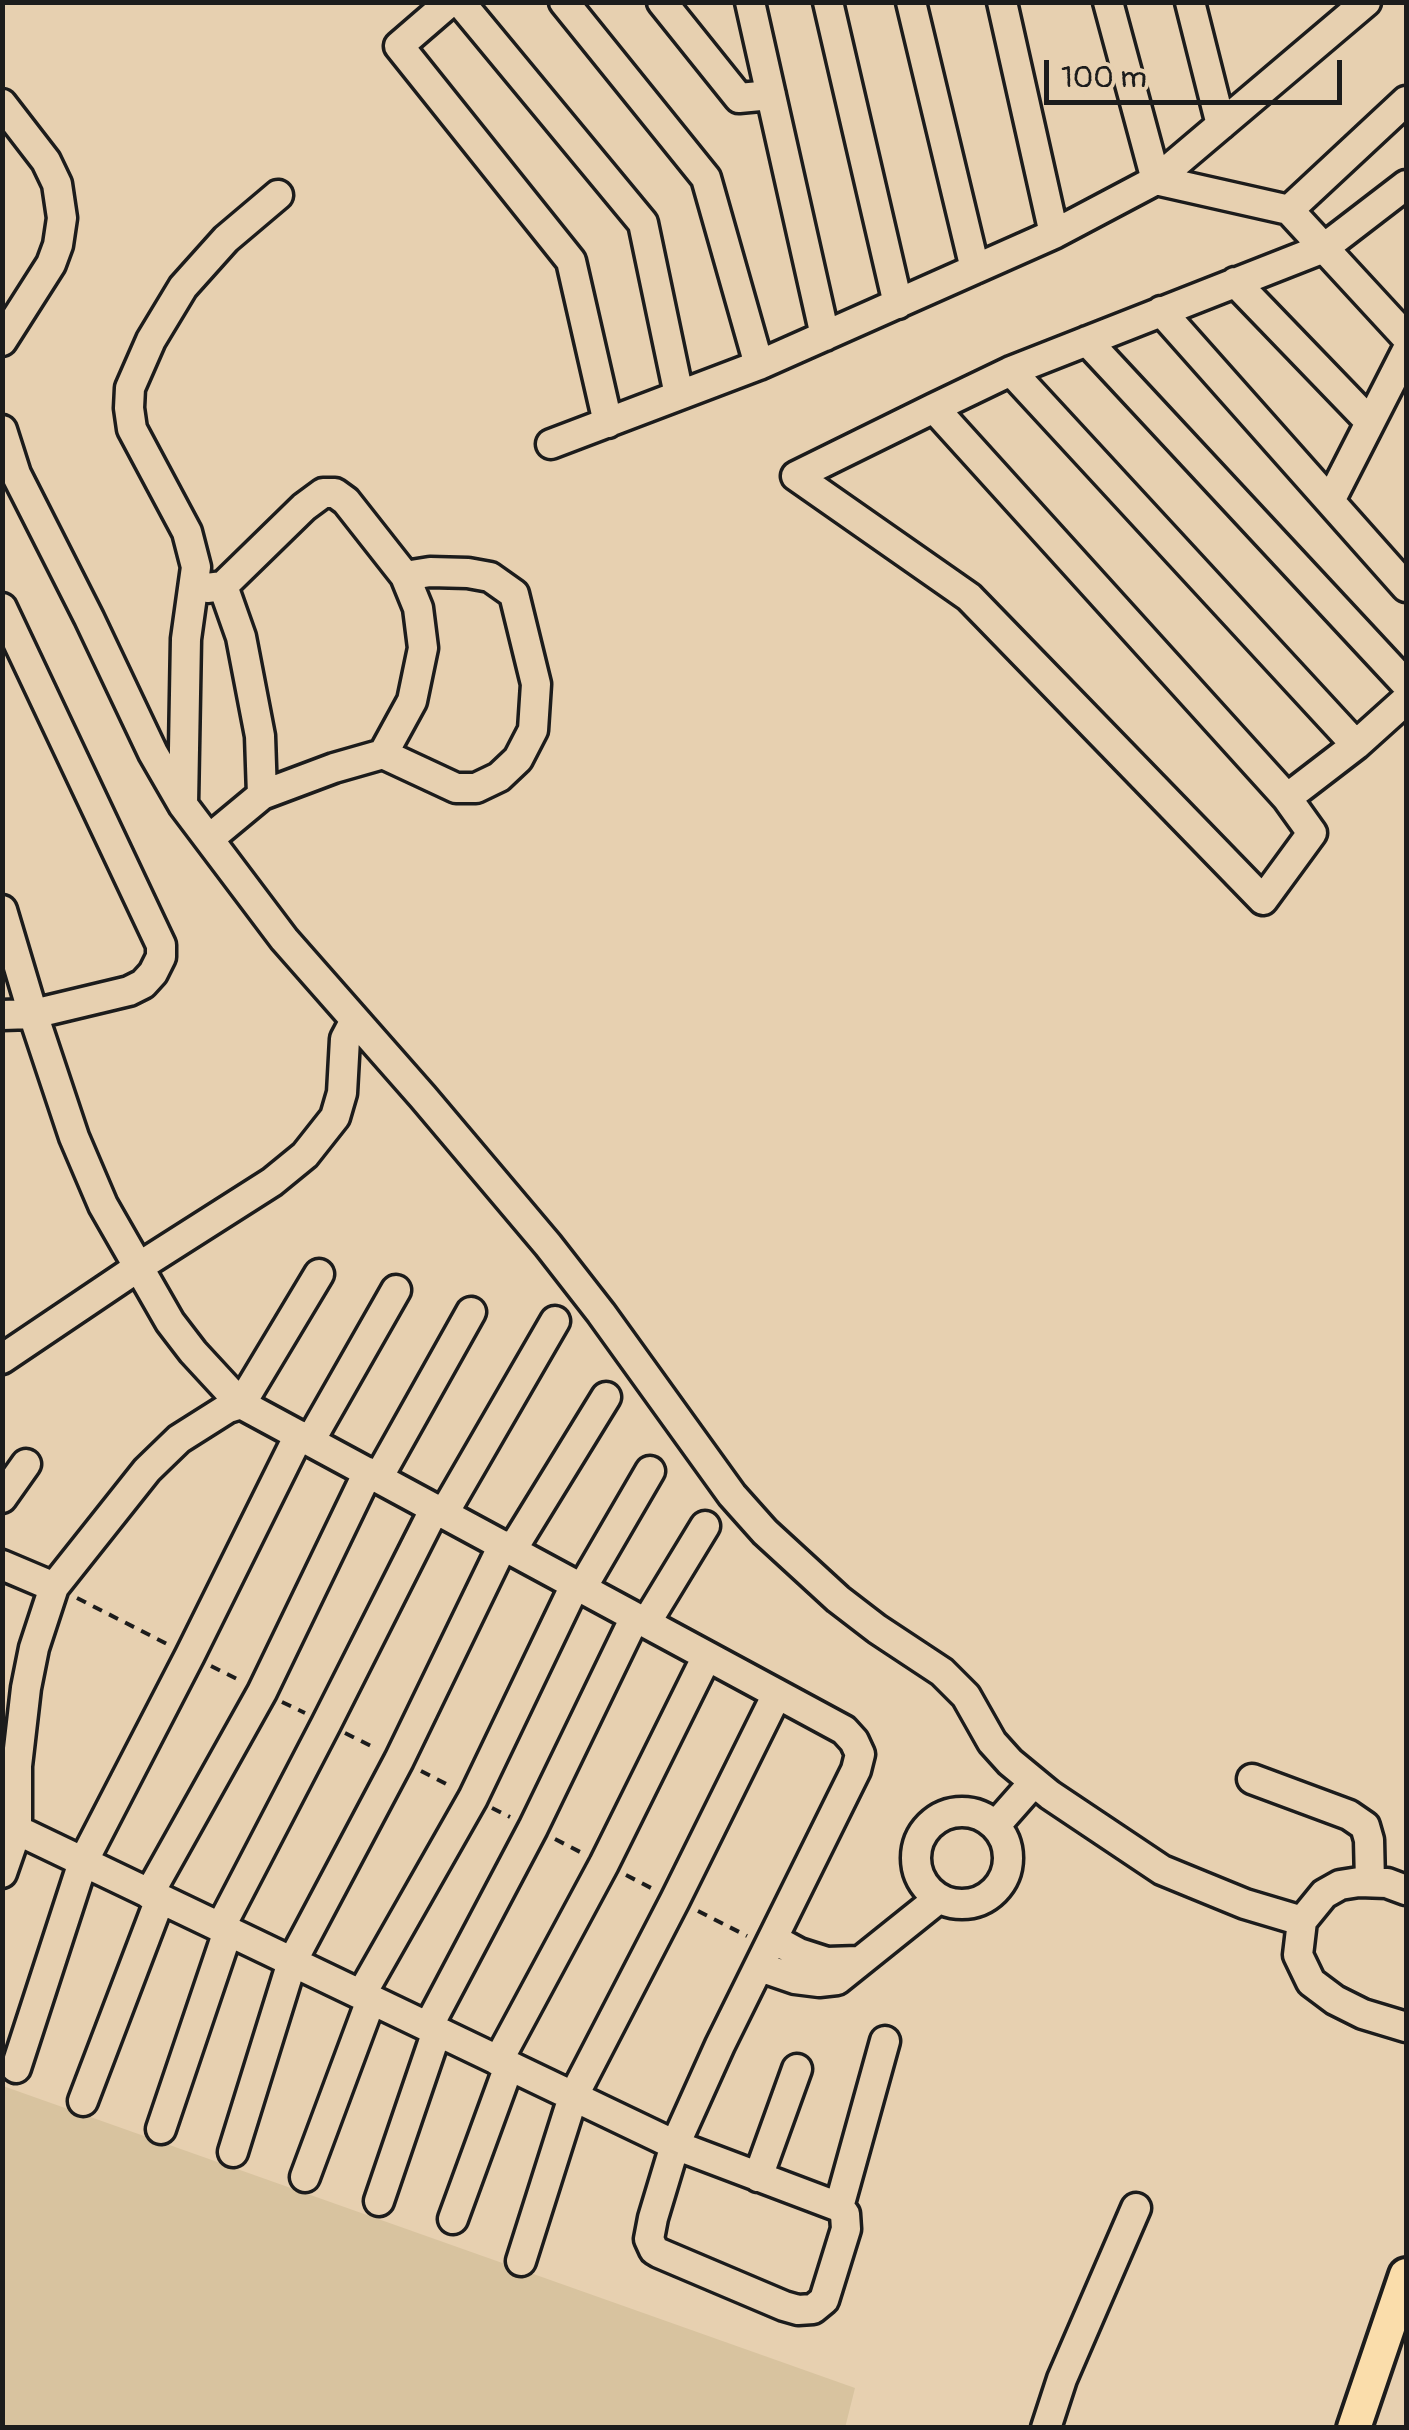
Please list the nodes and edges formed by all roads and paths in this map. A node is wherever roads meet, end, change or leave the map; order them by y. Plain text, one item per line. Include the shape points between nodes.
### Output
1 (450, 2) edge
2 (460, 2) edge
3 (564, 2) edge
4 (662, 2) edge
5 (750, 2) edge
6 (828, 2) edge
7 (911, 2) edge
8 (1002, 2) edge
9 (1108, 2) edge
10 (1190, 2) edge
11 (1364, 3) edge
12 (770, 95) junction
13 (1406, 101) edge
14 (2, 104) edge
15 (1221, 125) junction
16 (1156, 180) junction
17 (278, 195) dead end
18 (1401, 200) edge
19 (1289, 210) junction
20 (1054, 234) junction
21 (1324, 248) junction
22 (975, 269) junction
23 (1235, 282) junction
24 (898, 304) junction
25 (1161, 312) junction
26 (825, 336) junction
27 (1406, 337) edge
28 (2, 341) edge
29 (1086, 342) junction
30 (1406, 352) edge
31 (759, 365) junction
32 (1011, 371) junction
33 (679, 395) junction
34 (934, 408) junction
35 (608, 422) junction
36 (1370, 422) junction
37 (2, 430) edge
38 (551, 444) dead end
39 (1330, 502) junction
40 (405, 576) junction
41 (1404, 581) edge
42 (222, 586) junction
43 (192, 590) junction
44 (2, 608) edge
45 (1406, 684) edge
46 (1406, 700) edge
47 (1356, 745) junction
48 (383, 754) junction
49 (262, 794) junction
50 (1288, 798) junction
51 (183, 805) junction
52 (209, 838) junction
53 (2, 910) edge
54 (33, 1014) junction
55 (2, 1015) edge
56 (354, 1020) junction
57 (137, 1268) junction
58 (319, 1274) dead end
59 (396, 1290) dead end
60 (471, 1312) dead end
61 (555, 1321) dead end
62 (2, 1359) edge
63 (606, 1397) dead end
64 (241, 1404) junction
65 (304, 1438) junction
66 (26, 1464) dead end
67 (650, 1470) dead end
68 (373, 1475) junction
69 (2, 1498) edge
70 (439, 1511) junction
71 (704, 1526) dead end
72 (508, 1548) junction
73 (2, 1564) edge
74 (578, 1586) junction
75 (54, 1587) junction
76 (640, 1620) junction
77 (136, 1628) dead end
78 (707, 1656) junction
79 (776, 1694) junction
80 (1252, 1780) dead end
81 (1034, 1782) junction
82 (996, 1825) junction
83 (17, 1830) junction
84 (83, 1862) junction
85 (2, 1873) edge
86 (1370, 1882) junction
87 (1406, 1890) edge
88 (155, 1896) junction
89 (938, 1899) junction
90 (1302, 1921) junction
91 (224, 1929) junction
92 (773, 1939) junction
93 (860, 1961) junction
94 (292, 1962) junction
95 (760, 1966) junction
96 (366, 1997) junction
97 (1406, 2027) edge
98 (432, 2029) junction
99 (884, 2040) dead end
100 (504, 2063) junction
101 (16, 2068) dead end
102 (796, 2070) dead end
103 (574, 2097) junction
104 (83, 2101) dead end
105 (161, 2129) dead end
106 (675, 2145) junction
107 (232, 2152) dead end
108 (758, 2176) junction
109 (305, 2177) dead end
110 (379, 2201) dead end
111 (839, 2207) junction
112 (1136, 2208) dead end
113 (453, 2218) dead end
114 (521, 2262) dead end
115 (1406, 2275) edge
116 (1046, 2428) edge
117 (1354, 2428) edge

1 - 35 street via 398,46 571,262
2 - 33 street via 643,223
3 - 31 street via 706,178
4 - 12 street via 739,98
5 - 12 street
6 - 24 street
7 - 22 street
8 - 20 street
9 - 16 street
10 - 15 street
11 - 15 street
12 - 26 street
13 - 19 street
14 - 28 street via 46,160 62,218 50,264
15 - 16 street
16 - 19 street
16 - 20 street
17 - 43 street via 183,287 130,388 132,429 187,532 196,567
18 - 21 street
19 - 21 street
20 - 22 street
21 - 23 street
21 - 27 street
22 - 24 street
23 - 25 street
23 - 36 street
24 - 26 street
25 - 29 street
25 - 39 street
26 - 31 street
29 - 32 street
29 - 45 street
30 - 36 street
31 - 33 street
32 - 34 street
32 - 47 street
33 - 35 street
34 - 50 street
34 - 50 street via 796,476 969,597 1263,900 1312,833
35 - 38 street
36 - 39 street
37 - 51 street via 16,474
39 - 41 street
40 - 42 street via 346,501 323,493
40 - 48 street via 424,648 412,701
40 - 48 street via 468,573 490,577 514,594 536,684 534,730 518,759 476,788 456,788
42 - 43 street
42 - 49 street via 241,637 257,719
43 - 51 street
44 - 54 street via 161,945 144,984
46 - 47 street
47 - 50 street
48 - 49 street
49 - 52 street
51 - 52 street
52 - 56 street
53 - 54 street
54 - 55 street
54 - 57 street via 74,1136
56 - 57 street via 345,1039 336,1117 323,1134 272,1182
56 - 81 street via 548,1245 764,1532 838,1599 942,1672 966,1696 992,1742
57 - 62 street
57 - 64 street via 170,1322
58 - 64 street
59 - 65 street
60 - 68 street
61 - 70 street
63 - 72 street
64 - 65 street
64 - 75 street via 179,1439 147,1470
65 - 68 street
65 - 84 street
66 - 69 street
67 - 74 street
68 - 70 street
68 - 88 street
70 - 72 street
70 - 91 street
71 - 76 street
72 - 74 street
72 - 94 street
73 - 75 street
74 - 76 street
74 - 96 street
75 - 77 path
75 - 83 street via 26,1688
76 - 78 street
76 - 98 street
78 - 79 street
78 - 100 street
79 - 92 street via 844,1730 860,1754
79 - 103 street
80 - 86 street via 1364,1826
81 - 82 street
81 - 90 street via 1162,1870
82 - 89 street via 1009,1860 998,1888 978,1902
82 - 89 street via 976,1812 955,1811 924,1830 915,1861 920,1880
83 - 84 street
83 - 85 street
84 - 88 street
84 - 101 street
86 - 87 street
86 - 90 street via 1324,1894
88 - 91 street
88 - 104 street
89 - 93 street
90 - 97 street via 1298,1955 1311,1982 1364,2014
91 - 94 street
91 - 105 street
92 - 93 street via 827,1962
92 - 95 street
93 - 95 street via 837,1980 818,1982
94 - 96 street
94 - 107 street
95 - 106 street
96 - 98 street
96 - 109 street
98 - 100 street
98 - 110 street
99 - 111 street
100 - 103 street
100 - 113 street
102 - 108 street
103 - 106 street
103 - 114 street
106 - 108 street
106 - 111 street via 649,2233 654,2250 784,2306 813,2309 824,2300 846,2229
108 - 111 street
112 - 116 street
115 - 117 main road

